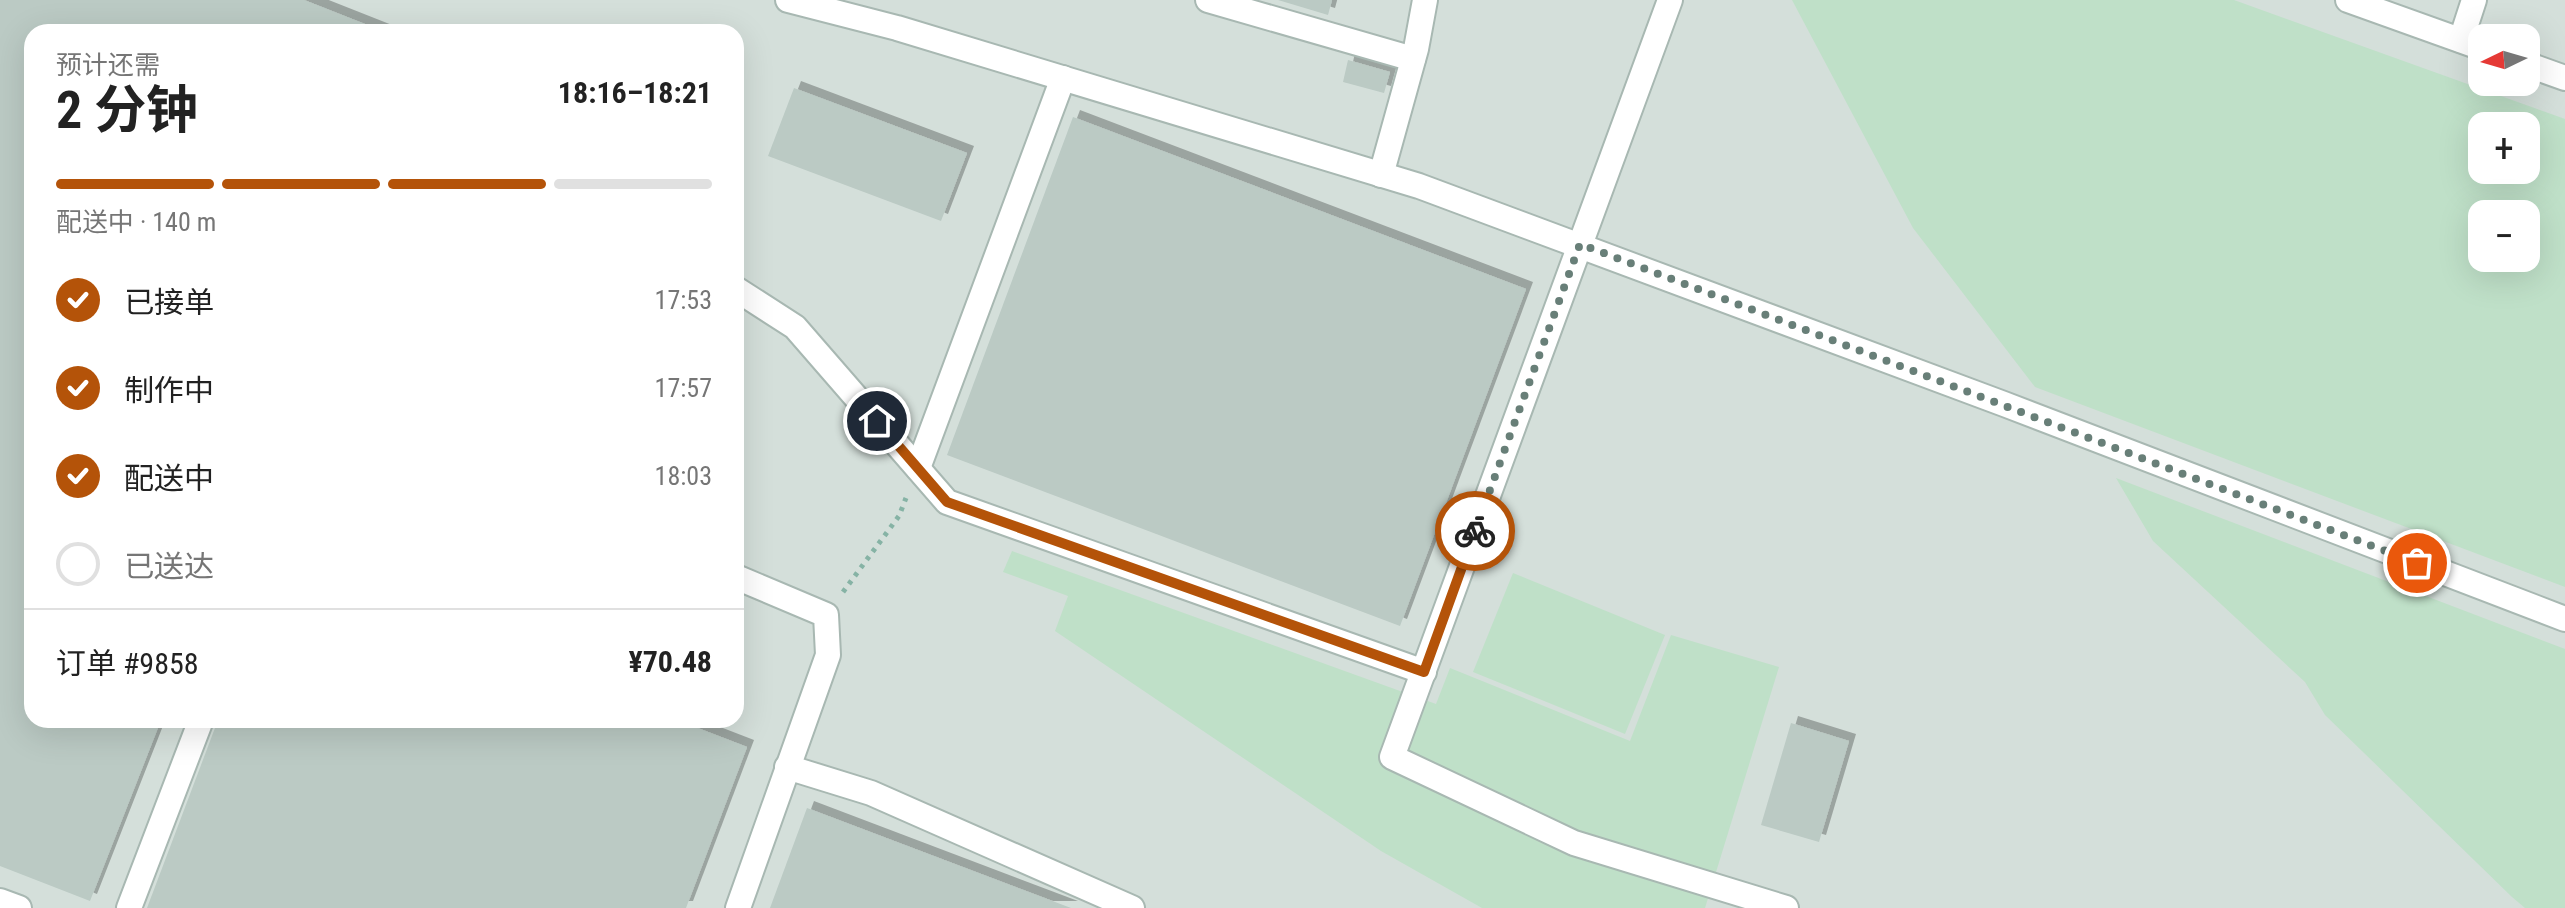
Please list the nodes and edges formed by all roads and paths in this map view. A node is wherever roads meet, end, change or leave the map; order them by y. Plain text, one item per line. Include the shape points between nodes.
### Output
1 (788, 0) edge
2 (1208, 0) edge
3 (1425, 0) edge
4 (1670, 0) edge
5 (2348, 0) edge
6 (2474, 0) edge
7 (2473, 24) edge
8 (2468, 43) edge
9 (1413, 59) junction
10 (2540, 69) edge
11 (1063, 78) junction
12 (2565, 78) edge
13 (1381, 175) junction
14 (1580, 244) junction
15 (744, 294) edge
16 (918, 468) junction
17 (744, 580) edge
18 (826, 615) junction
19 (2565, 619) edge
20 (1424, 672) junction
21 (198, 728) edge
22 (787, 767) junction
23 (0, 901) edge
24 (19, 908) edge
25 (129, 908) edge
26 (738, 908) edge
27 (1132, 908) edge
28 (1786, 908) edge

1 - 11 lane
2 - 9 lane
3 - 9 lane
4 - 14 lane
5 - 8 lane
6 - 7 lane
9 - 13 lane
10 - 12 lane
11 - 13 lane
11 - 16 lane
13 - 14 lane
14 - 19 lane
14 - 20 lane
15 - 16 lane via 795,327
16 - 18 path via 899,516
16 - 20 lane via 947,502
17 - 18 lane
18 - 22 lane via 828,655
20 - 28 lane via 1392,757 1574,843
21 - 25 lane
22 - 26 lane
22 - 27 lane via 871,793
23 - 24 lane

